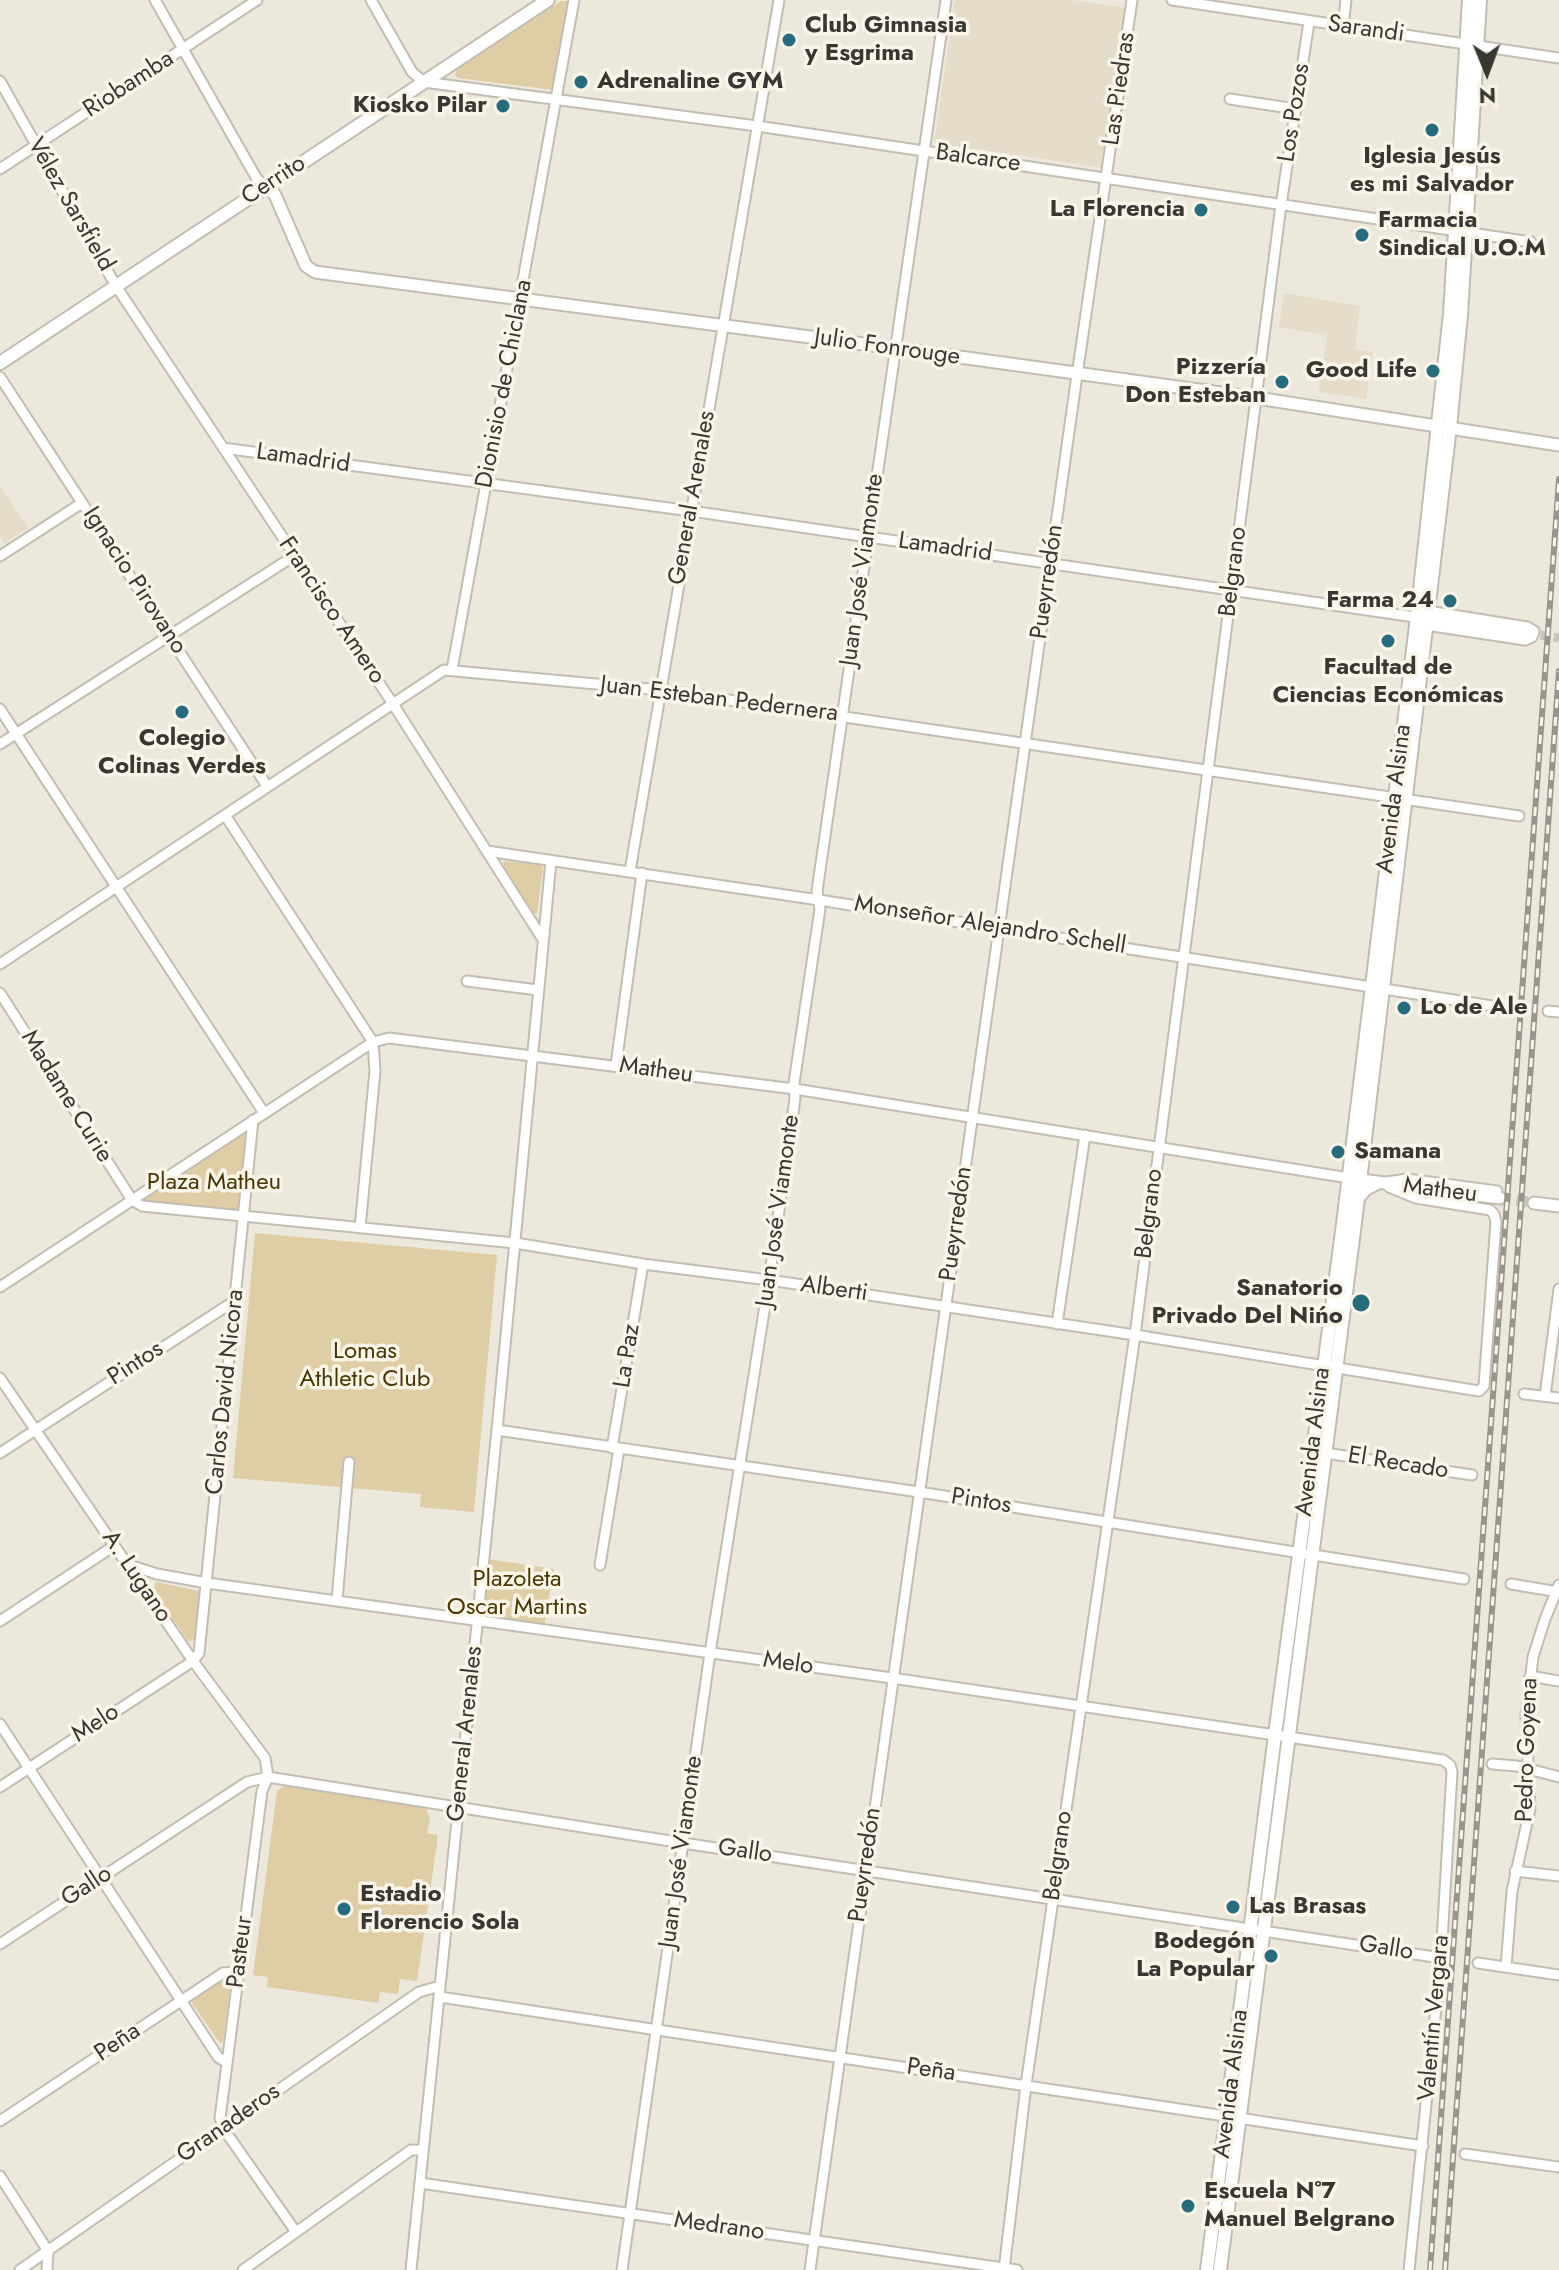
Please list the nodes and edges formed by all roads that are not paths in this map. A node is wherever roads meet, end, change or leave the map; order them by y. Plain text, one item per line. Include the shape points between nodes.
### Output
1 (155, 0) edge
2 (257, 0) edge
3 (371, 0) edge
4 (548, 0) edge
5 (574, 0) edge
6 (779, 0) edge
7 (946, 0) edge
8 (1132, 0) edge
9 (1172, 0) edge
10 (1346, 0) edge
11 (1469, 0) edge
12 (1480, 0) edge
13 (1309, 22) junction
14 (1343, 27) junction
15 (1471, 45) junction
16 (183, 50) junction
17 (1559, 58) edge
18 (0, 81) edge
19 (424, 82) junction
20 (557, 98) junction
21 (1230, 99) dead end
22 (1296, 109) junction
23 (757, 126) junction
24 (35, 145) junction
25 (924, 152) junction
26 (0, 169) edge
27 (1107, 178) junction
28 (266, 186) junction
29 (1281, 205) junction
30 (1461, 232) junction
31 (1531, 242) dead end
32 (116, 286) junction
33 (521, 299) junction
34 (722, 327) junction
35 (894, 348) junction
36 (0, 363) edge
37 (1077, 375) junction
38 (0, 377) edge
39 (1257, 398) junction
40 (1444, 426) junction
41 (1559, 445) edge
42 (223, 448) junction
43 (487, 484) junction
44 (82, 503) junction
45 (691, 511) junction
46 (868, 537) junction
47 (0, 556) edge
48 (294, 556) junction
49 (1051, 564) junction
50 (1231, 590) junction
51 (1424, 618) junction
52 (1524, 633) tunnel mouth
53 (170, 635) junction
54 (452, 670) junction
55 (661, 690) junction
56 (393, 704) junction
57 (0, 709) edge
58 (842, 715) junction
59 (16, 733) junction
60 (0, 744) edge
61 (1026, 744) junction
62 (1209, 771) junction
63 (267, 786) junction
64 (1400, 800) junction
65 (225, 815) junction
66 (1519, 816) dead end
67 (487, 851) junction
68 (551, 861) junction
69 (630, 871) junction
70 (642, 873) junction
71 (118, 886) junction
72 (819, 900) junction
73 (998, 928) junction
74 (542, 938) junction
75 (1185, 957) junction
76 (0, 964) edge
77 (467, 981) dead end
78 (1377, 989) junction
79 (538, 990) junction
80 (0, 993) edge
81 (1492, 1006) dead end
82 (1548, 1011) dead end
83 (1559, 1012) edge
84 (373, 1042) junction
85 (533, 1054) junction
86 (616, 1065) junction
87 (795, 1089) junction
88 (264, 1113) junction
89 (972, 1117) junction
90 (253, 1120) junction
91 (1085, 1135) junction
92 (1158, 1147) junction
93 (1362, 1162) junction
94 (1354, 1179) junction
95 (1380, 1183) junction
96 (1498, 1194) tunnel mouth
97 (132, 1200) junction
98 (1357, 1201) junction
99 (1534, 1203) tunnel mouth
100 (1559, 1206) edge
101 (244, 1217) junction
102 (360, 1228) junction
103 (515, 1243) junction
104 (643, 1264) junction
105 (769, 1280) junction
106 (0, 1287) edge
107 (1559, 1289) edge
108 (236, 1300) junction
109 (945, 1307) junction
110 (1057, 1324) junction
111 (1135, 1335) junction
112 (1330, 1366) junction
113 (0, 1378) edge
114 (1484, 1386) joint
115 (1524, 1394) dead end
116 (1545, 1396) junction
117 (1559, 1398) edge
118 (36, 1429) junction
119 (497, 1430) junction
120 (616, 1448) junction
121 (0, 1453) edge
122 (1325, 1453) junction
123 (349, 1462) dead end
124 (740, 1467) junction
125 (1472, 1475) dead end
126 (919, 1492) junction
127 (1107, 1523) junction
128 (114, 1546) junction
129 (1306, 1554) junction
130 (126, 1564) junction
131 (600, 1565) dead end
132 (1464, 1579) dead end
133 (207, 1583) junction
134 (1511, 1584) dead end
135 (1558, 1590) edge
136 (337, 1600) junction
137 (478, 1620) junction
138 (0, 1621) edge
139 (710, 1653) junction
140 (193, 1661) junction
141 (1530, 1676) junction
142 (892, 1678) junction
143 (1559, 1681) edge
144 (1080, 1707) junction
145 (0, 1724) edge
146 (1281, 1737) junction
147 (1492, 1764) dead end
148 (1450, 1765) joint
149 (30, 1768) junction
150 (1528, 1768) junction
151 (268, 1777) junction
152 (1559, 1777) edge
153 (0, 1787) edge
154 (459, 1808) junction
155 (683, 1843) junction
156 (866, 1870) junction
157 (1515, 1871) junction
158 (1559, 1876) edge
159 (101, 1878) junction
160 (1053, 1899) junction
161 (1257, 1930) junction
162 (0, 1944) edge
163 (1441, 1958) junction
164 (1478, 1963) dead end
165 (1506, 1967) junction
166 (238, 1972) junction
167 (1559, 1975) edge
168 (440, 1986) junction
169 (440, 1997) junction
170 (181, 2000) junction
171 (657, 2031) junction
172 (839, 2058) junction
173 (227, 2063) junction
174 (1026, 2085) junction
175 (1234, 2117) junction
176 (0, 2121) edge
177 (223, 2128) junction
178 (1423, 2146) junction
179 (423, 2150) junction
180 (1465, 2154) dead end
181 (1559, 2167) edge
182 (0, 2176) edge
183 (420, 2183) junction
184 (629, 2214) junction
185 (296, 2232) junction
186 (814, 2241) junction
187 (48, 2251) junction
188 (1004, 2269) edge
189 (20, 2270) edge
190 (47, 2270) edge
191 (243, 2270) edge
192 (411, 2270) edge
193 (622, 2270) edge
194 (810, 2270) edge
195 (1017, 2270) edge
196 (1207, 2270) edge
197 (1220, 2270) edge
198 (1409, 2270) edge

1 - 16 street
2 - 16 street, Riobamba
3 - 19 street via 412,72
4 - 19 main road, Cerrito
5 - 20 street, Dionisio de Chiclana
6 - 23 street, General Arenales
7 - 25 street, Juan José Viamonte
8 - 27 street, Las Piedras
9 - 13 street, Sarandi
10 - 14 street
11 - 15 main road
12 - 15 main road
13 - 14 street, Sarandi
13 - 22 street, Los Pozos
14 - 15 street, Sarandi
15 - 17 street, Sarandi
15 - 30 main road, Avenida Alsina
16 - 24 street, Riobamba
16 - 28 street via 257,179
18 - 24 street, Vélez Sarsfield
19 - 20 street, Balcarce
19 - 28 main road, Cerrito
20 - 23 street, Balcarce
20 - 33 street, Dionisio de Chiclana
21 - 22 street
22 - 29 street, Los Pozos
23 - 25 street, Balcarce
23 - 34 street, General Arenales
24 - 26 street, Riobamba
24 - 32 street, Vélez Sarsfield
25 - 27 street, Balcarce
25 - 35 street, Juan José Viamonte
27 - 29 street, Balcarce
27 - 37 street, Pueyrredón
28 - 32 main road, Cerrito
28 - 33 street, Julio Fonrouge via 309,270
29 - 30 street, Balcarce
29 - 39 street, Belgrano
30 - 31 street, Balcarce
30 - 40 main road, Avenida Alsina
32 - 36 main road, Cerrito
32 - 42 street, Francisco Amero
33 - 34 street, Julio Fonrouge
33 - 43 street, Dionisio de Chiclana
34 - 35 street, Julio Fonrouge
34 - 45 street, General Arenales
35 - 37 street, Julio Fonrouge
35 - 46 street, Juan José Viamonte
37 - 39 street, Julio Fonrouge
37 - 49 street, Pueyrredón
38 - 44 street, Ignacio Pirovano
39 - 40 street, Julio Fonrouge
39 - 50 street, Belgrano
40 - 41 street, Julio Fonrouge
40 - 51 main road, Avenida Alsina
42 - 43 street, Lamadrid
42 - 48 street, Francisco Amero
43 - 45 street, Lamadrid
43 - 54 street, Dionisio de Chiclana
44 - 47 street
44 - 53 street, Ignacio Pirovano
45 - 46 street, Lamadrid
45 - 55 street, General Arenales
46 - 49 street, Lamadrid
46 - 58 street, Juan José Viamonte
48 - 53 street
48 - 56 street, Francisco Amero
49 - 50 street, Lamadrid
49 - 61 street, Pueyrredón
50 - 51 street, Lamadrid
50 - 62 street, Belgrano
51 - 51 street, Lamadrid via 1525,640 1534,631 1527,627
51 - 52 street, Lamadrid
51 - 64 main road, Avenida Alsina
53 - 59 street
53 - 63 street, Ignacio Pirovano
54 - 55 street, Juan Esteban Pedernera
54 - 56 street via 438,673
55 - 58 street, Juan Esteban Pedernera
55 - 69 street, General Arenales
56 - 63 street
56 - 67 street, Francisco Amero
57 - 59 street
58 - 61 street, Juan Esteban Pedernera
58 - 72 street, Juan José Viamonte
59 - 60 street
59 - 71 street
61 - 62 street, Juan Esteban Pedernera
61 - 73 street, Pueyrredón
62 - 64 street, Juan Esteban Pedernera
62 - 75 street, Belgrano
63 - 65 street
64 - 66 street, Juan Esteban Pedernera
64 - 78 main road, Avenida Alsina
65 - 71 street
65 - 84 street
67 - 68 street, Monseñor Alejandro Schell
67 - 74 street, Francisco Amero
68 - 69 street, Monseñor Alejandro Schell
68 - 74 street
69 - 70 street, Monseñor Alejandro Schell
70 - 72 street, Monseñor Alejandro Schell
70 - 86 street
71 - 76 street
71 - 88 street
72 - 73 street, Monseñor Alejandro Schell
72 - 87 street, Juan José Viamonte
73 - 75 street, Monseñor Alejandro Schell
73 - 89 street, Pueyrredón
74 - 79 street
75 - 78 street, Monseñor Alejandro Schell
75 - 92 street, Belgrano
77 - 79 street
78 - 81 street, Monseñor Alejandro Schell
78 - 93 main road, Avenida Alsina
78 - 94 main road, Avenida Alsina
79 - 85 street
80 - 97 street, Madame Curie
82 - 83 street
84 - 85 street, Matheu via 394,1038
84 - 88 street
84 - 102 street via 375,1071
85 - 86 street, Matheu
85 - 103 street, General Arenales
86 - 87 street, Matheu
87 - 89 street, Matheu
87 - 105 street, Juan José Viamonte
88 - 90 street
89 - 91 street, Matheu
89 - 109 street, Pueyrredón
90 - 97 street
90 - 101 street, Carlos David Nicora
91 - 92 street, Matheu
91 - 110 street
92 - 94 street, Matheu
92 - 111 street, Belgrano
93 - 94 main road, Avenida Alsina
93 - 95 street, Matheu via 1367,1175
94 - 95 street, Matheu
94 - 98 main road, Avenida Alsina
94 - 112 main road, Avenida Alsina
95 - 96 street, Matheu
95 - 98 street, Matheu
95 - 114 street, Matheu via 1416,1198 1490,1210 1496,1222
97 - 101 street, Alberti via 142,1206
97 - 106 street
98 - 112 main road, Avenida Alsina
99 - 100 street
101 - 102 street, Alberti
101 - 108 street, Carlos David Nicora
102 - 103 street, Alberti
103 - 104 street, Alberti
103 - 119 street, General Arenales
104 - 105 street, Alberti
104 - 120 street, La Paz
105 - 109 street, Alberti
105 - 124 street, Juan José Viamonte
107 - 116 street
108 - 118 street, Pintos
108 - 133 street, Carlos David Nicora
109 - 110 street, Alberti
109 - 126 street, Pueyrredón
110 - 111 street, Alberti
111 - 112 street, Alberti
111 - 127 street, Belgrano
112 - 114 street, Alberti via 1479,1391
112 - 122 main road, Avenida Alsina
112 - 129 main road, Avenida Alsina
113 - 118 street, A. Lugano
115 - 116 street
116 - 117 street
118 - 121 street, Pintos
118 - 128 street, A. Lugano
119 - 120 street, Pintos
119 - 137 street, General Arenales
120 - 124 street, Pintos
120 - 131 street, La Paz
122 - 125 street, El Recado
122 - 129 main road, Avenida Alsina
123 - 136 street
124 - 126 street, Pintos
124 - 139 street, Juan José Viamonte
126 - 127 street, Pintos
126 - 142 street, Pueyrredón
127 - 129 street, Pintos
127 - 144 street, Belgrano
128 - 130 street, A. Lugano
128 - 138 street
129 - 132 street, Pintos
129 - 146 main road, Avenida Alsina
130 - 133 street, Melo
130 - 140 street, A. Lugano
133 - 136 street, Melo
133 - 140 street, Carlos David Nicora via 200,1647
134 - 135 street
135 - 141 street, Pedro Goyena via 1539,1635
136 - 137 street, Melo
137 - 139 street, Melo
137 - 154 street, General Arenales
139 - 142 street, Melo
139 - 155 street, Juan José Viamonte
140 - 149 street, Melo
140 - 151 street, A. Lugano via 265,1758
141 - 143 street
141 - 150 street, Pedro Goyena
142 - 144 street, Melo
142 - 156 street, Pueyrredón
144 - 146 street, Melo
144 - 160 street, Belgrano
145 - 149 street
146 - 148 street, Melo
146 - 161 main road, Avenida Alsina
147 - 150 street
148 - 163 street, Valentín Vergara
149 - 153 street, Melo
149 - 159 street
150 - 152 street
150 - 157 street, Pedro Goyena via 1530,1809
151 - 154 street, Gallo
151 - 159 street, Gallo via 247,1782
151 - 166 street, Pasteur
154 - 155 street, Gallo
154 - 168 street, General Arenales
155 - 156 street, Gallo
155 - 171 street, Juan José Viamonte
156 - 160 street, Gallo
156 - 172 street, Pueyrredón
157 - 158 street
157 - 165 street, Pedro Goyena
159 - 162 street, Gallo
159 - 170 street
160 - 161 street, Gallo
160 - 174 street, Belgrano
161 - 163 street, Gallo
161 - 175 main road, Avenida Alsina
163 - 178 street, Valentín Vergara
164 - 165 street
165 - 167 street
166 - 170 street, Peña via 223,1973
166 - 173 street, Pasteur
168 - 169 street, General Arenales
168 - 177 street, Granaderos via 419,1992
169 - 171 street, Peña
169 - 179 street, General Arenales
170 - 173 street
170 - 176 street, Peña
171 - 172 street, Peña
171 - 184 street, Juan José Viamonte
172 - 174 street, Peña
172 - 186 street, Pueyrredón
173 - 177 street, Pasteur
174 - 175 street, Peña
174 - 188 street, Belgrano
175 - 178 street, Peña
175 - 196 main road, Avenida Alsina
175 - 197 main road, Avenida Alsina
177 - 185 street
177 - 187 street, Granaderos
178 - 198 street, Valentín Vergara
179 - 183 street, General Arenales
179 - 185 street via 411,2150
180 - 181 street
182 - 187 street
183 - 184 street, Medrano
183 - 192 street, General Arenales
184 - 186 street, Medrano
184 - 193 street, Juan José Viamonte
185 - 191 street
186 - 188 street, Medrano
186 - 194 street, Pueyrredón
187 - 189 street, Granaderos
187 - 190 street
188 - 195 street, Medrano

